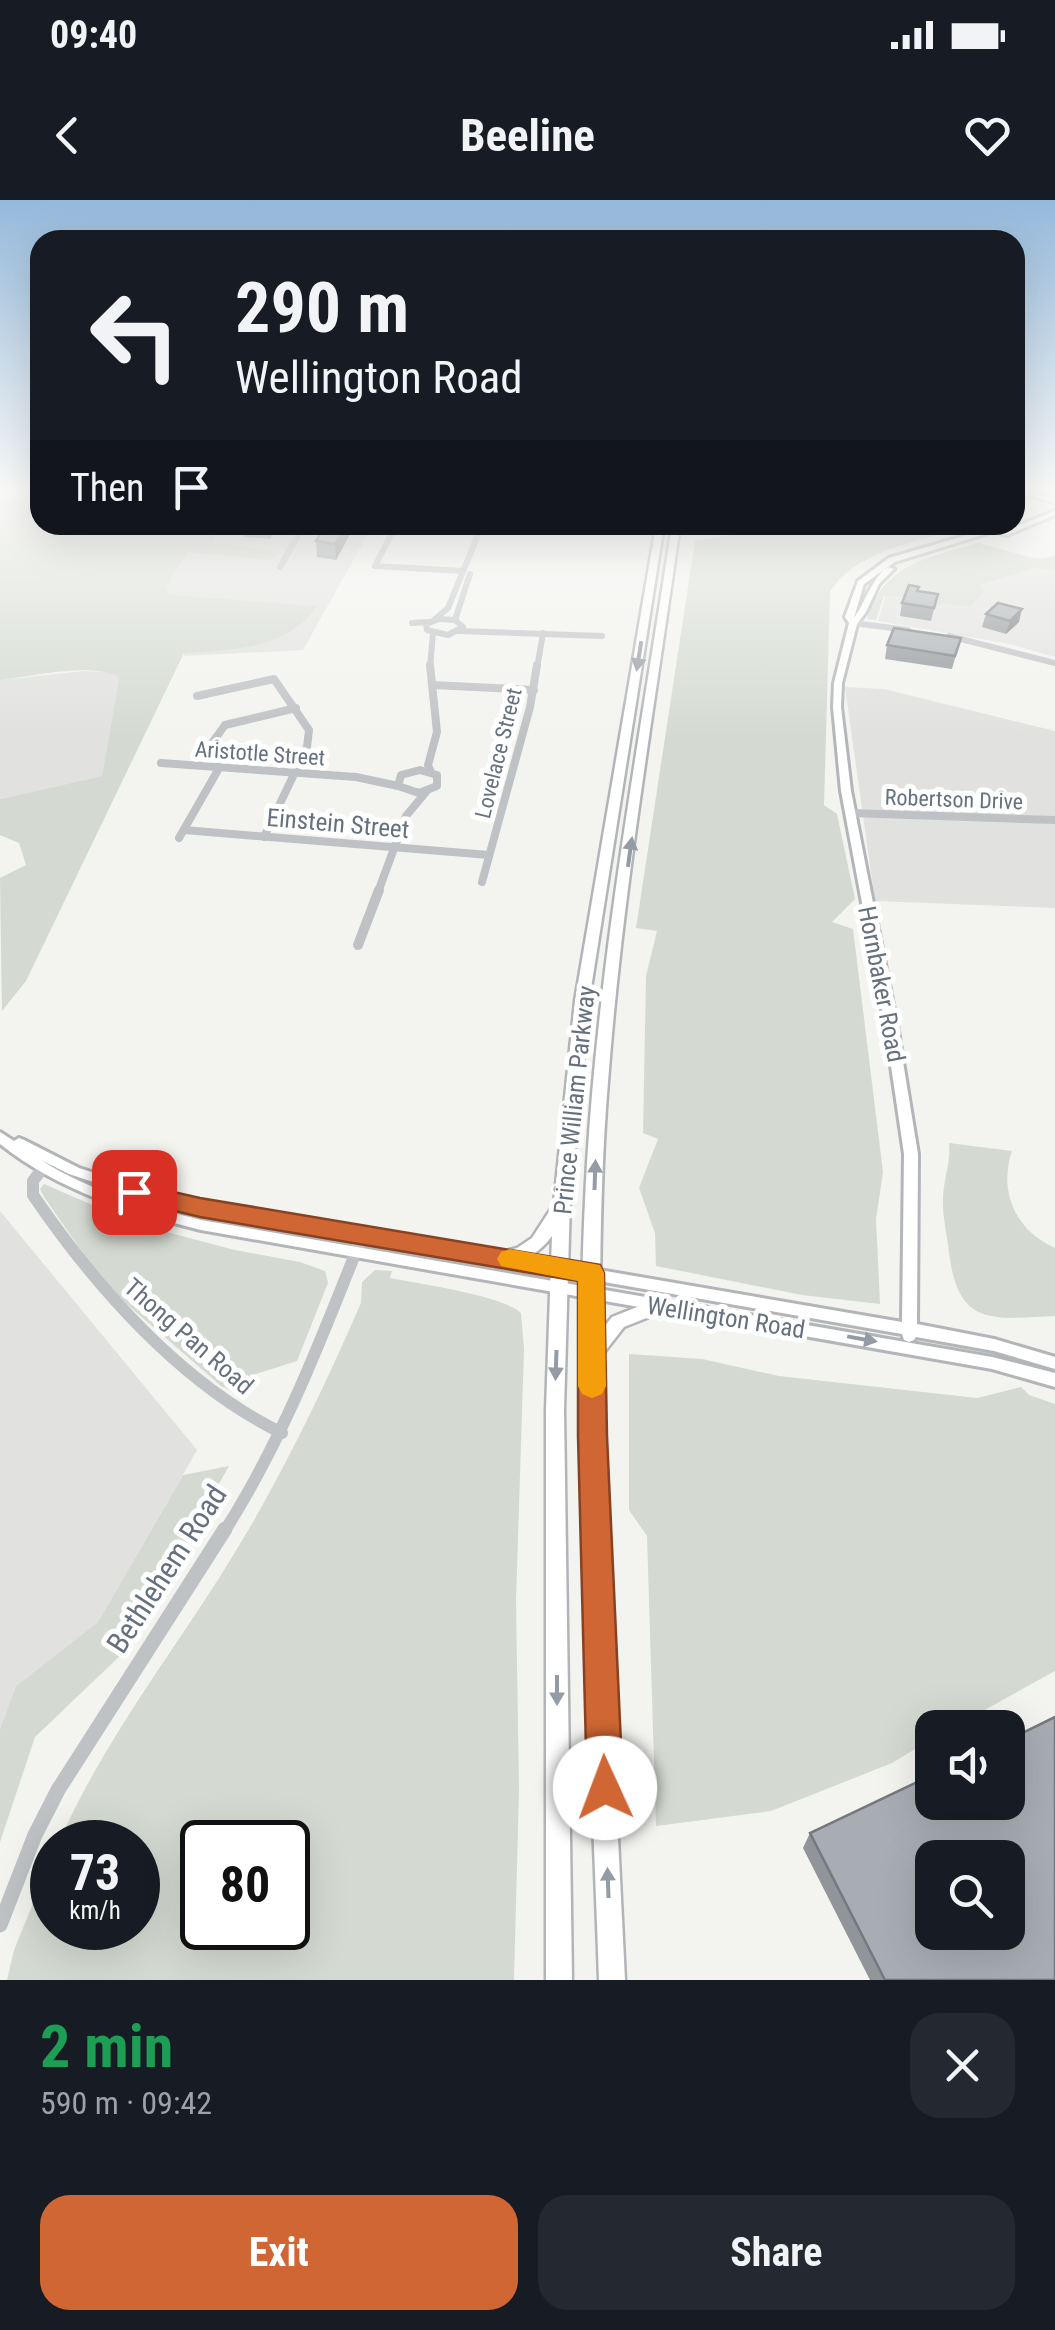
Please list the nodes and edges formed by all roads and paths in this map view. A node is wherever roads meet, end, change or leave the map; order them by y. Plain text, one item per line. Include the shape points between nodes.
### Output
1 (464, 571) edge
2 (472, 571) edge
3 (665, 571) edge
4 (668, 571) edge
5 (877, 571) edge
6 (890, 571) edge
7 (853, 623) junction
8 (411, 625) dead end
9 (431, 627) junction
10 (456, 627) junction
11 (916, 631) edge
12 (543, 632) junction
13 (602, 636) dead end
14 (944, 636) edge
15 (434, 653) junction
16 (1055, 663) edge
17 (432, 684) junction
18 (534, 690) junction
19 (197, 696) dead end
20 (296, 708) junction
21 (433, 746) junction
22 (228, 754) junction
23 (301, 759) junction
24 (161, 763) dead end
25 (220, 768) junction
26 (431, 772) junction
27 (294, 773) junction
28 (404, 774) junction
29 (356, 778) junction
30 (402, 788) junction
31 (426, 792) junction
32 (851, 813) junction
33 (406, 816) junction
34 (1055, 820) edge
35 (264, 837) junction
36 (395, 847) junction
37 (489, 854) junction
38 (482, 882) dead end
39 (358, 945) dead end
40 (0, 1134) edge
41 (46, 1164) junction
42 (562, 1201) junction
43 (362, 1234) junction
44 (354, 1254) junction
45 (503, 1258) junction
46 (560, 1267) junction
47 (591, 1273) junction
48 (559, 1290) junction
49 (591, 1296) junction
50 (658, 1306) junction
51 (908, 1329) junction
52 (910, 1348) junction
53 (592, 1358) junction
54 (1055, 1363) edge
55 (1055, 1380) edge
56 (282, 1434) junction
57 (0, 1925) edge
58 (559, 1980) edge
59 (612, 1980) edge

1 - 9 street
2 - 10 street via 456,609
3 -> 42 highway, Prince William Parkway via 582,1001
47 -> 4 highway, Prince William Parkway via 608,1006
5 - 7 main road, Hornbaker Road via 858,588
6 - 7 main road, Hornbaker Road via 873,584
7 - 11 street
7 - 32 main road, Hornbaker Road via 836,693
8 - 9 street
9 - 10 street
9 - 10 street
9 - 15 street
10 - 12 street
10 - 15 street
12 - 13 street
12 - 18 street, Lovelace Street
14 - 16 street
15 - 17 street
17 - 18 street
17 - 21 street
18 - 37 street, Lovelace Street
19 - 20 street via 274,679
20 - 22 street via 220,727 206,750
20 - 23 street via 309,730
21 - 26 street
21 - 28 street
22 - 23 street
22 - 25 street
23 - 27 street
24 - 25 street, Aristotle Street
25 - 27 street, Aristotle Street
25 - 35 street, Einstein Street via 182,834
26 - 28 street, Aristotle Street
26 - 31 street via 440,783
27 - 29 street, Aristotle Street
27 - 35 street
28 - 29 street, Aristotle Street
28 - 30 street
29 - 30 street, Aristotle Street
30 - 31 street, Aristotle Street
30 - 33 street
31 - 33 street
32 - 34 street, Robertson Drive
32 - 51 main road, Hornbaker Road via 911,1154
33 - 36 street
35 - 36 street, Einstein Street
36 - 37 street, Einstein Street
36 - 39 street
37 - 38 street, Lovelace Street
40 - 41 main road, Wellington Road
41 - 43 main road, Wellington Road via 163,1200
41 - 44 main road, Wellington Road via 99,1194 165,1216
41 - 56 street, Thong Pan Road via 32,1181 33,1195 114,1305 222,1396
42 - 45 highway via 544,1239
42 - 46 highway, Prince William Parkway
43 - 44 street, Bethlehem Road
43 - 45 main road, Wellington Road
44 - 48 main road, Wellington Road
44 - 56 street, Bethlehem Road
45 - 46 main road, Wellington Road
46 - 47 main road, Wellington Road
46 - 48 highway, Prince William Parkway
47 - 49 highway, Prince William Parkway
47 - 51 main road, Wellington Road
48 - 49 main road, Wellington Road
48 -> 58 highway, Prince William Parkway
49 - 50 main road, Wellington Road
49 - 53 highway, Prince William Parkway
50 -> 52 main road, Wellington Road
50 - 53 highway via 618,1322
51 - 52 main road, Hornbaker Road
51 - 54 main road, Wellington Road
52 - 55 main road, Wellington Road
59 -> 53 highway, Prince William Parkway
56 - 57 street, Bethlehem Road via 238,1514 58,1790

